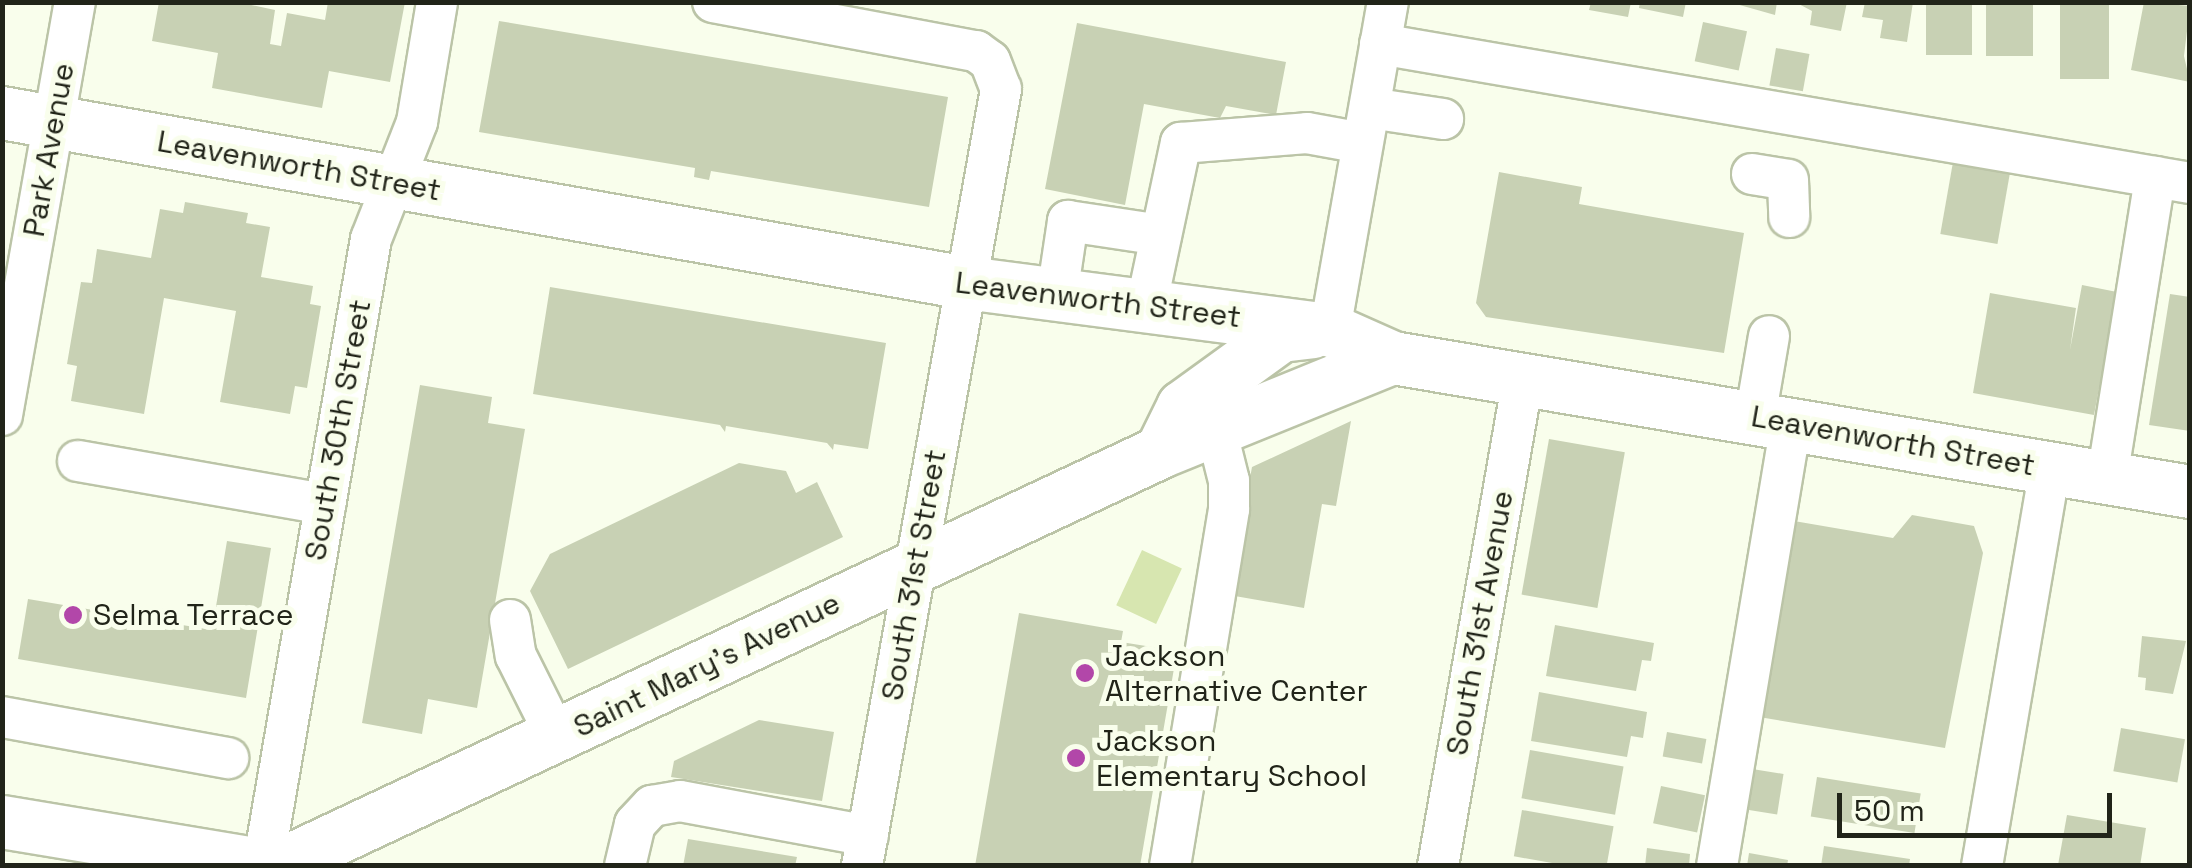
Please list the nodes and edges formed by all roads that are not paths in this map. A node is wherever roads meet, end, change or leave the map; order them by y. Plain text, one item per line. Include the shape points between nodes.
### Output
1 (75, 2) edge
2 (438, 2) edge
3 (713, 2) edge
4 (1388, 2) edge
5 (1380, 44) junction
6 (2, 113) edge
7 (1800, 116) junction
8 (1444, 120) dead end
9 (55, 123) junction
10 (1366, 125) junction
11 (2172, 180) edge
12 (394, 182) junction
13 (1776, 190) dead end
14 (1161, 235) junction
15 (966, 284) junction
16 (1057, 295) junction
17 (1146, 306) junction
18 (1330, 330) junction
19 (1769, 336) dead end
20 (1394, 358) junction
21 (1523, 380) junction
22 (2, 415) edge
23 (1773, 422) junction
24 (1216, 429) junction
25 (1162, 452) junction
26 (78, 462) dead end
27 (2050, 468) junction
28 (2107, 478) junction
29 (2190, 492) edge
30 (325, 504) junction
31 (916, 564) junction
32 (510, 620) dead end
33 (2, 717) edge
34 (557, 738) junction
35 (228, 758) dead end
36 (2, 822) edge
37 (865, 851) edge
38 (263, 865) edge
39 (626, 866) edge
40 (1170, 866) edge
41 (1438, 866) edge
42 (1717, 866) edge
43 (1982, 866) edge

1 - 9 street, Park Avenue
2 - 12 street, South 30th Street via 417,122
3 - 15 street, South 31st Street via 956,46 990,61 1000,89
4 - 5 street
5 - 7 street
5 - 10 street
6 - 9 main road, Leavenworth Street
7 - 11 street
7 - 13 street
8 - 10 street
9 - 12 main road, Leavenworth Street
9 - 22 street, Park Avenue
10 - 14 street via 1181,143
10 - 18 street
11 - 28 street
12 - 15 main road, Leavenworth Street
12 - 30 street, South 30th Street via 371,240
14 - 16 street via 1068,221
14 - 17 street
15 - 16 main road, Leavenworth Street
15 - 31 street, South 31st Street
16 - 17 main road, Leavenworth Street
17 - 18 main road, Leavenworth Street
18 - 20 main road, Leavenworth Street
18 - 25 main road via 1281,336 1182,407
19 - 23 street
20 - 21 main road, Leavenworth Street
20 - 24 main road, Saint Mary's Avenue
21 - 23 main road, Leavenworth Street
21 - 41 street, South 31st Avenue
23 - 27 main road, Leavenworth Street
23 - 42 street
24 - 25 main road, Saint Mary's Avenue
24 - 40 street via 1230,481 1229,509
25 - 31 main road, Saint Mary's Avenue
26 - 30 street
27 - 28 main road, Leavenworth Street
27 - 43 street
28 - 29 main road, Leavenworth Street
30 - 38 street, South 30th Street
31 - 34 main road, Saint Mary's Avenue
31 - 37 street, South 31st Street
32 - 34 street via 516,656
33 - 35 street
34 - 38 main road, Saint Mary's Avenue via 293,859
36 - 38 main road, Saint Mary's Avenue
37 - 39 street via 680,802 652,806 636,824

